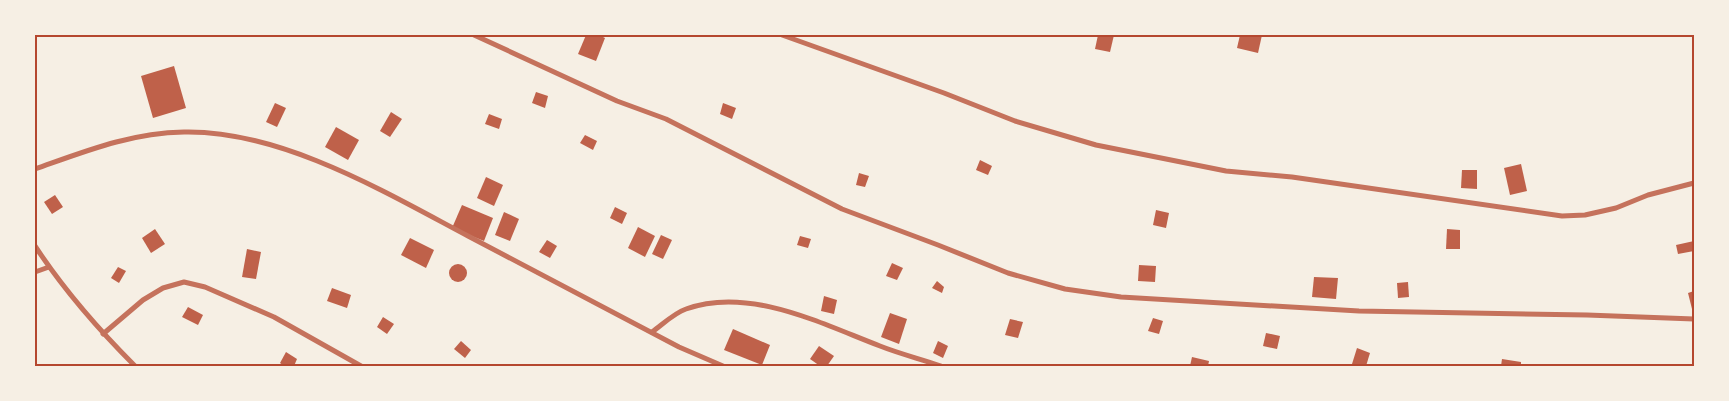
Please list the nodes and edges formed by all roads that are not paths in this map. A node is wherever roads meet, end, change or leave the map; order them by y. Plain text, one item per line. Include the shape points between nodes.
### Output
1 (474, 35) edge
2 (782, 35) edge
3 (35, 169) edge
4 (1694, 183) edge
5 (35, 246) edge
6 (48, 267) junction
7 (35, 272) edge
8 (1694, 319) edge
9 (652, 332) junction
10 (103, 334) junction
11 (135, 366) edge
12 (361, 366) edge
13 (723, 366) edge
14 (941, 366) edge

1 - 8 street via 617,101 666,119 842,209 1008,274 1065,289 1121,297 1359,311
2 - 4 street via 1015,121 1096,145 1226,171 1292,177 1562,216 1616,208 1648,195
3 - 9 street via 114,141 149,134 185,132 250,139 300,155 373,185
5 - 6 street
6 - 7 street
6 - 10 street
9 - 13 street
9 - 14 street via 684,309 712,302 749,304 783,309
10 - 11 street
10 - 12 street via 143,300 163,288 184,282 205,287 274,317

